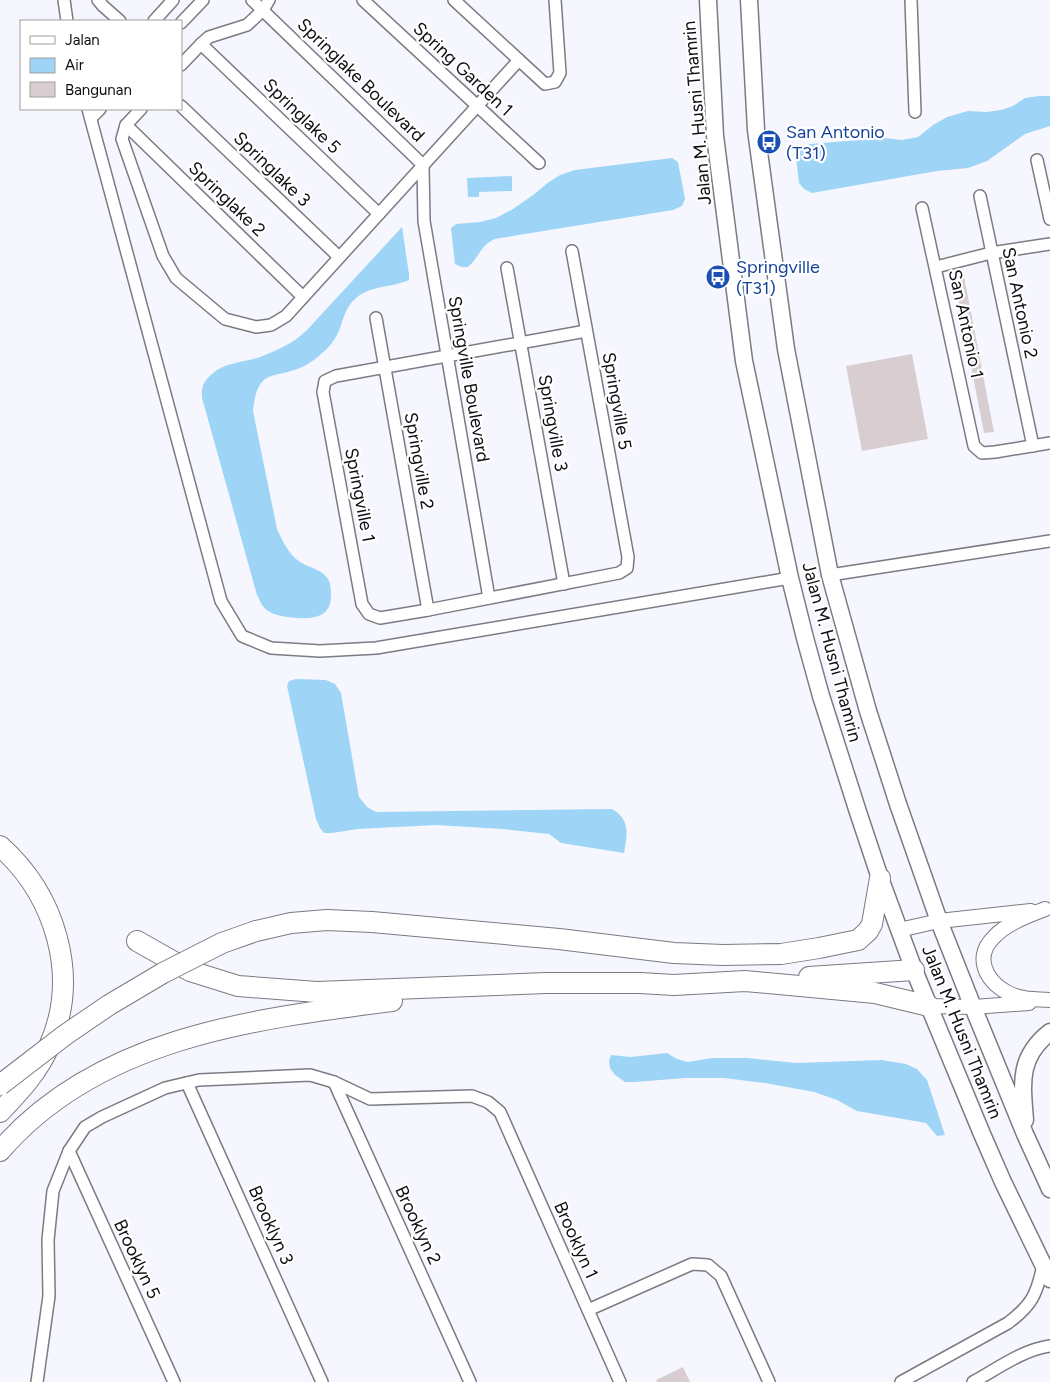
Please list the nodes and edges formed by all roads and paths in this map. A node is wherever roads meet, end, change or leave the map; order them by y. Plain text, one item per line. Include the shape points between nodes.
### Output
1 (64, 0) edge
2 (173, 0) edge
3 (203, 0) edge
4 (252, 0) edge
5 (363, 0) edge
6 (454, 0) edge
7 (546, 0) edge
8 (708, 0) edge
9 (749, 0) edge
10 (911, 0) edge
11 (100, 3) edge
12 (555, 4) edge
13 (266, 5) edge
14 (67, 20) edge
15 (119, 20) edge
16 (155, 20) edge
17 (182, 22) edge
18 (201, 44) junction
19 (519, 60) junction
20 (182, 64) edge
21 (477, 106) junction
22 (182, 107) edge
23 (140, 110) edge
24 (915, 112) dead end
25 (90, 114) edge
26 (126, 125) junction
27 (1037, 160) dead end
28 (539, 163) dead end
29 (423, 165) junction
30 (980, 196) dead end
31 (922, 208) dead end
32 (379, 214) junction
33 (1050, 219) edge
34 (1050, 244) edge
35 (572, 251) dead end
36 (991, 253) junction
37 (339, 257) junction
38 (936, 267) junction
39 (507, 268) dead end
40 (303, 297) junction
41 (376, 318) dead end
42 (586, 331) junction
43 (521, 343) junction
44 (447, 356) junction
45 (384, 367) junction
46 (1050, 442) edge
47 (1033, 446) junction
48 (1050, 542) edge
49 (830, 575) junction
50 (790, 578) junction
51 (564, 584) junction
52 (489, 598) junction
53 (428, 610) junction
54 (0, 846) edge
55 (880, 878) junction
56 (1048, 909) edge
57 (939, 921) junction
58 (899, 930) junction
59 (137, 941) dead end
60 (914, 970) junction
61 (745, 981) junction
62 (546, 983) junction
63 (1050, 1001) edge
64 (929, 1006) junction
65 (973, 1007) junction
66 (1050, 1032) edge
67 (187, 1082) junction
68 (334, 1082) junction
69 (0, 1085) edge
70 (0, 1112) edge
71 (1026, 1134) junction
72 (0, 1150) edge
73 (69, 1151) junction
74 (1050, 1189) edge
75 (1046, 1272) edge
76 (588, 1310) junction
77 (1050, 1346) edge
78 (36, 1382) edge
79 (174, 1382) edge
80 (322, 1382) edge
81 (470, 1382) edge
82 (620, 1382) edge
83 (769, 1382) edge
84 (901, 1382) edge
85 (973, 1382) edge

1 - 14 street
2 - 16 street
3 - 17 street
4 - 13 street, Springlake Boulevard
5 - 21 street, Spring Garden 1
6 - 19 street
7 - 12 street
8 - 50 main road, Jalan M. Husni Thamrin via 715,136 744,361
9 - 49 main road, Jalan M. Husni Thamrin via 756,130 786,348
10 - 24 street
11 - 15 street
12 - 19 street via 560,73 555,82 545,84
13 - 18 street via 247,25 209,37
13 - 29 street, Springlake Boulevard
18 - 20 street
18 - 32 street, Springlake 5
19 - 21 street
21 - 28 street, Spring Garden 1
21 - 29 street
22 - 37 street, Springlake 3
23 - 26 street
25 - 50 street via 221,601 242,636 271,648 320,651 376,648
26 - 40 street, Springlake 2
26 - 40 street via 122,139 163,256 176,278 225,319 256,327 271,325 286,316
27 - 33 street
29 - 32 street
29 - 44 street, Springville Boulevard via 424,221
30 - 36 street, San Antonio 2
31 - 38 street, San Antonio 1
32 - 37 street
34 - 36 street
35 - 42 street, Springville 5
36 - 38 street
36 - 47 street, San Antonio 2
37 - 40 street
38 - 47 street, San Antonio 1 via 974,446 982,453
39 - 43 street, Springville 3
41 - 45 street, Springville 2
42 - 43 street
42 - 51 street, Springville 5 via 628,557 627,568 619,573
43 - 44 street
43 - 51 street, Springville 3
44 - 45 street
44 - 52 street, Springville Boulevard
45 - 53 street, Springville 2
45 - 53 street, Springville 1 via 336,376 325,381 323,392 362,604 369,614 380,618
46 - 47 street
48 - 49 street
49 - 57 main road, Jalan M. Husni Thamrin via 868,711
50 - 55 main road, Jalan M. Husni Thamrin via 821,696
51 - 52 street
52 - 53 street
54 - 70 highway via 23,869 48,911 63,973 60,1012 50,1045 28,1082
55 - 58 main road, Jalan M. Husni Thamrin
55 - 69 highway, bridge via 872,924 858,940 781,954 674,952 327,920 291,923 256,931 222,943 162,973 65,1035
56 - 57 street
56 - 63 street via 996,934 985,949 983,960 989,977 1003,989 1020,997
57 - 58 street
57 - 65 main road, Jalan M. Husni Thamrin
58 - 60 main road, Jalan M. Husni Thamrin
59 - 62 highway via 190,971 238,986 317,992
60 - 61 highway
60 - 64 main road, Jalan M. Husni Thamrin
61 - 62 highway via 674,985
61 - 64 highway via 875,993
62 - 72 highway via 317,1011 228,1027 188,1038 109,1068 64,1093
63 - 65 street
64 - 65 street
64 - 75 main road, Jalan M. Husni Thamrin via 978,1126
65 - 71 main road, Jalan M. Husni Thamrin
66 - 71 main road via 1037,1043 1025,1065
67 - 68 street via 310,1075
67 - 73 street via 165,1088 102,1117 85,1128
67 - 80 street, Brooklyn 3
68 - 76 street, Brooklyn 1 via 370,1099 472,1096 488,1102 500,1112
68 - 81 street, Brooklyn 2
71 - 74 main road, Jalan M. Husni Thamrin
73 - 78 street via 52,1191 48,1240 49,1296
73 - 79 street, Brooklyn 5
75 - 84 street via 1032,1300 1008,1323
76 - 82 street, Brooklyn 1
76 - 83 street via 692,1264 708,1265 721,1276
77 - 85 street via 1025,1354

